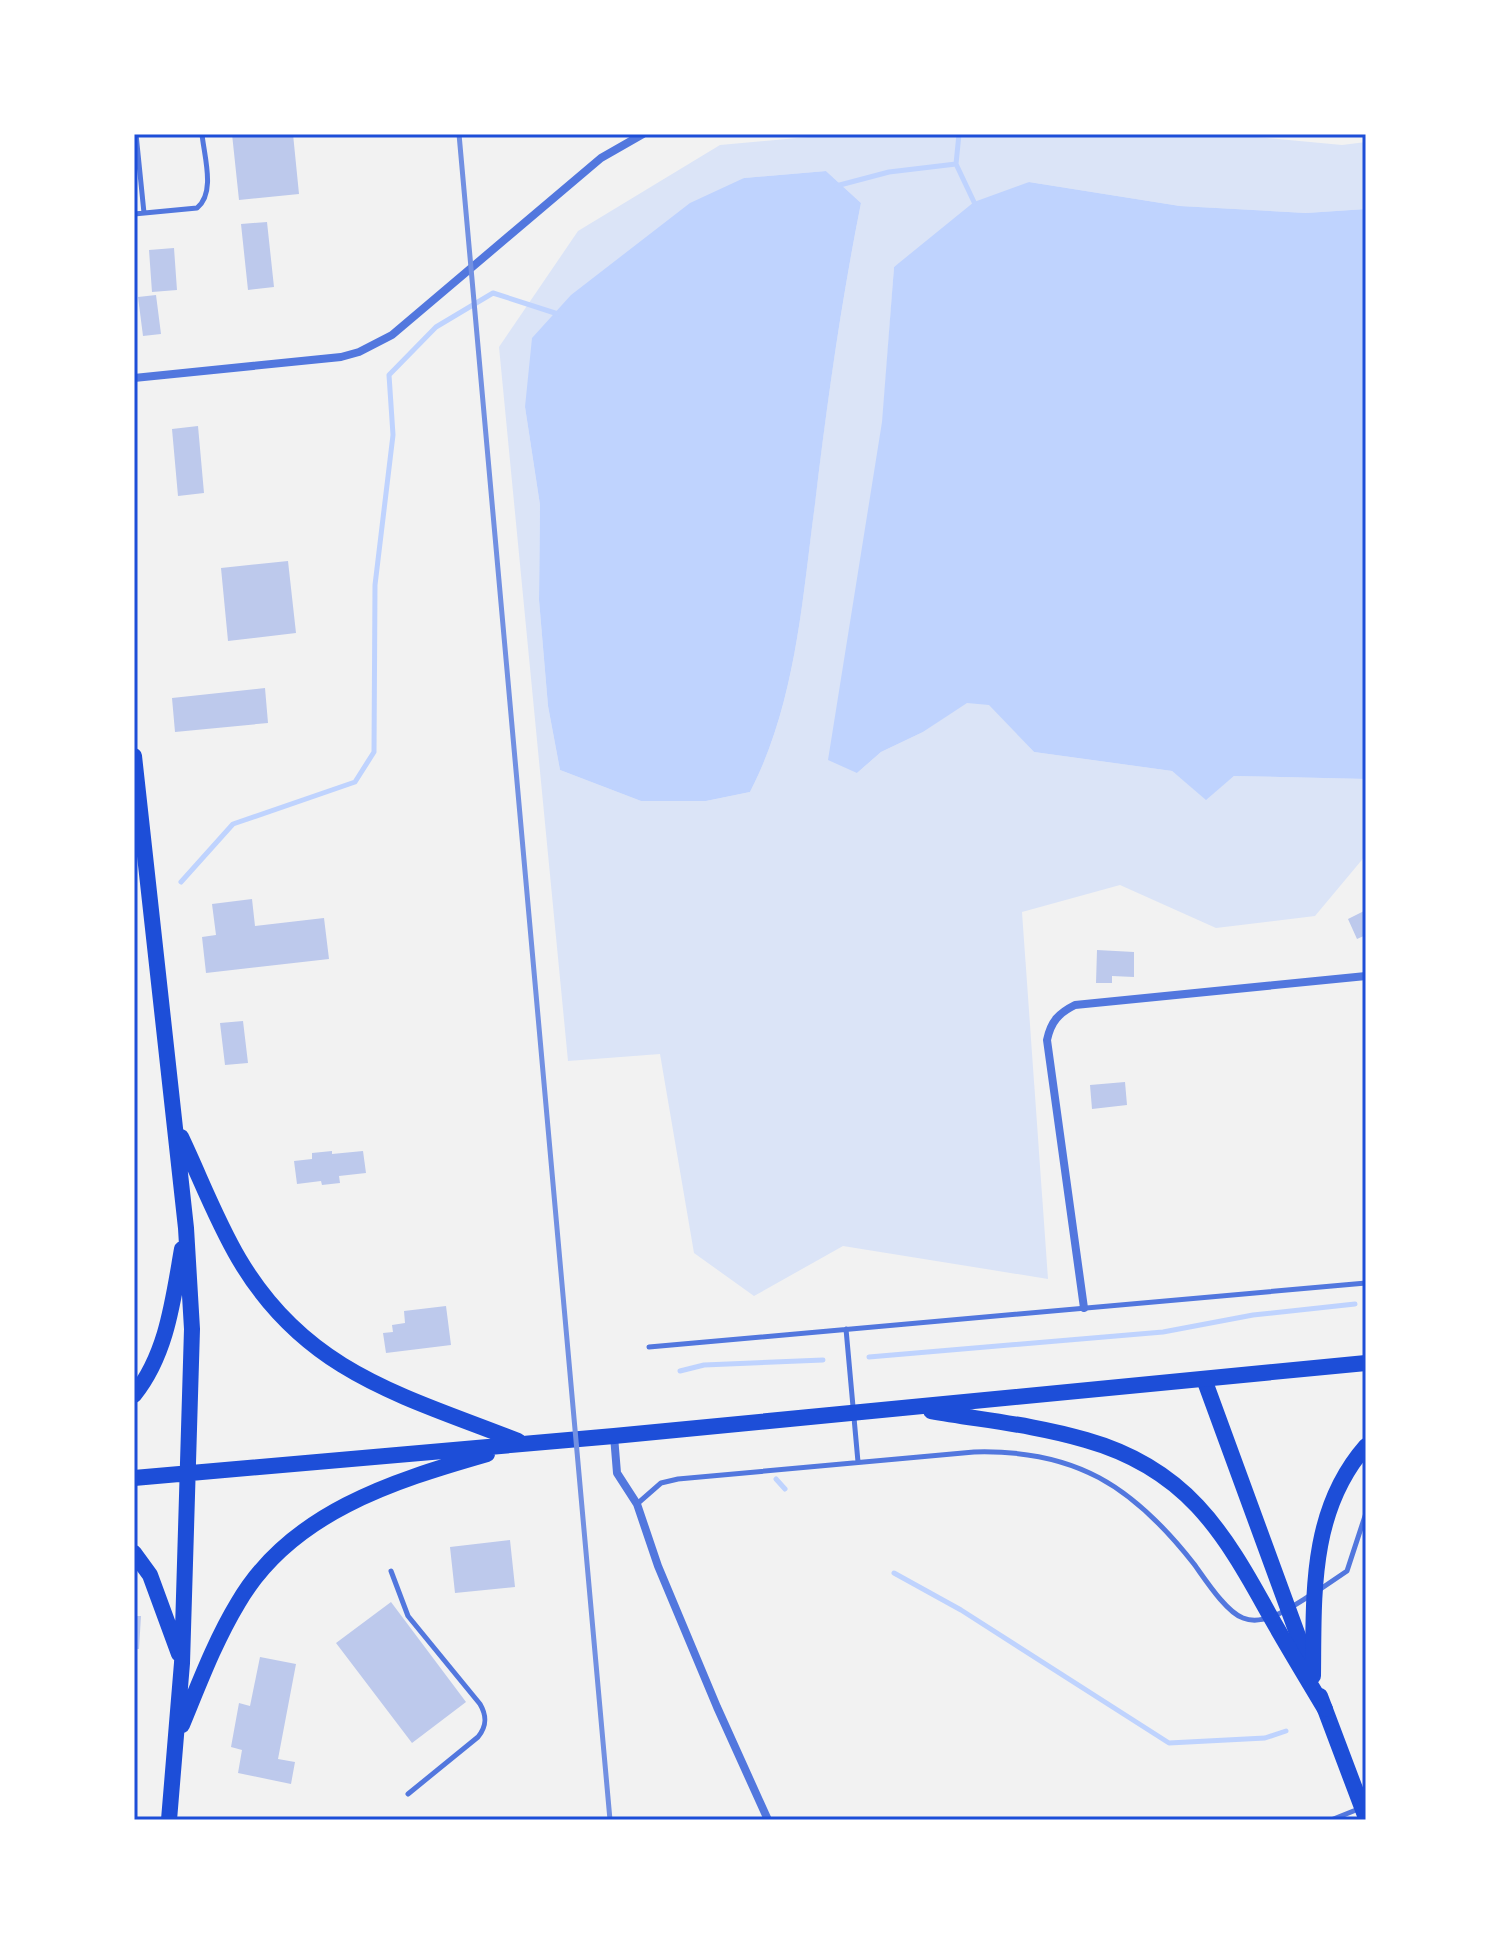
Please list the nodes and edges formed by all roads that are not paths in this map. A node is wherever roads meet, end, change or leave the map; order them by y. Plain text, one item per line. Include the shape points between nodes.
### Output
1 (136, 134) edge
2 (202, 134) edge
3 (643, 134) edge
4 (144, 213) junction
5 (134, 214) edge
6 (134, 378) edge
7 (134, 756) edge
8 (139, 840) edge
9 (1366, 976) edge
10 (175, 1125) junction
11 (186, 1228) junction
12 (1366, 1283) edge
13 (1084, 1308) junction
14 (846, 1329) junction
15 (649, 1347) dead end
16 (1366, 1363) edge
17 (1204, 1379) junction
18 (134, 1395) edge
19 (910, 1407) junction
20 (854, 1413) junction
21 (614, 1436) junction
22 (523, 1443) junction
23 (1366, 1446) edge
24 (858, 1462) junction
25 (190, 1473) junction
26 (134, 1478) edge
27 (637, 1504) junction
28 (1366, 1513) edge
29 (134, 1553) edge
30 (391, 1571) dead end
31 (1314, 1593) junction
32 (1288, 1609) junction
33 (1270, 1616) junction
34 (182, 1663) junction
35 (1313, 1676) junction
36 (1325, 1709) junction
37 (175, 1742) junction
38 (408, 1794) dead end
39 (1364, 1813) edge
40 (169, 1820) edge
41 (768, 1820) edge
42 (1331, 1820) edge

1 - 4 lane
2 - 4 lane via 205,202 197,208
3 - 6 street via 601,158 377,344 341,357
4 - 5 lane
7 - 8 main road
8 - 10 main road
9 - 13 street via 1075,1005 1060,1013 1047,1040
10 - 11 main road
10 - 22 main road via 239,1259 299,1333 335,1362 378,1386
11 - 18 main road via 168,1323
11 - 25 main road via 192,1329
12 - 13 lane
13 - 14 lane
14 - 15 lane
14 - 20 lane
16 - 17 main road
17 - 19 main road
17 - 32 main road
19 - 20 main road
19 - 33 main road via 1089,1440 1151,1469 1206,1513 1234,1550
20 - 21 main road
20 - 24 lane
21 - 22 main road
21 - 27 street via 617,1473
22 - 25 main road
22 - 37 main road via 398,1482 299,1533 237,1604
23 - 31 main road via 1336,1489 1327,1513
24 - 27 lane via 678,1479 661,1483
24 - 33 lane via 998,1451 1066,1463 1139,1503 1236,1614 1250,1620
25 - 26 main road
25 - 34 main road
27 - 41 street via 664,1580
28 - 31 lane via 1347,1571
29 - 34 main road via 150,1575
30 - 38 lane via 408,1616 485,1716 478,1737
31 - 32 lane
31 - 35 main road
32 - 33 lane
32 - 35 main road
33 - 36 main road
34 - 37 main road
35 - 36 main road
36 - 39 main road
37 - 40 main road
39 - 42 lane

